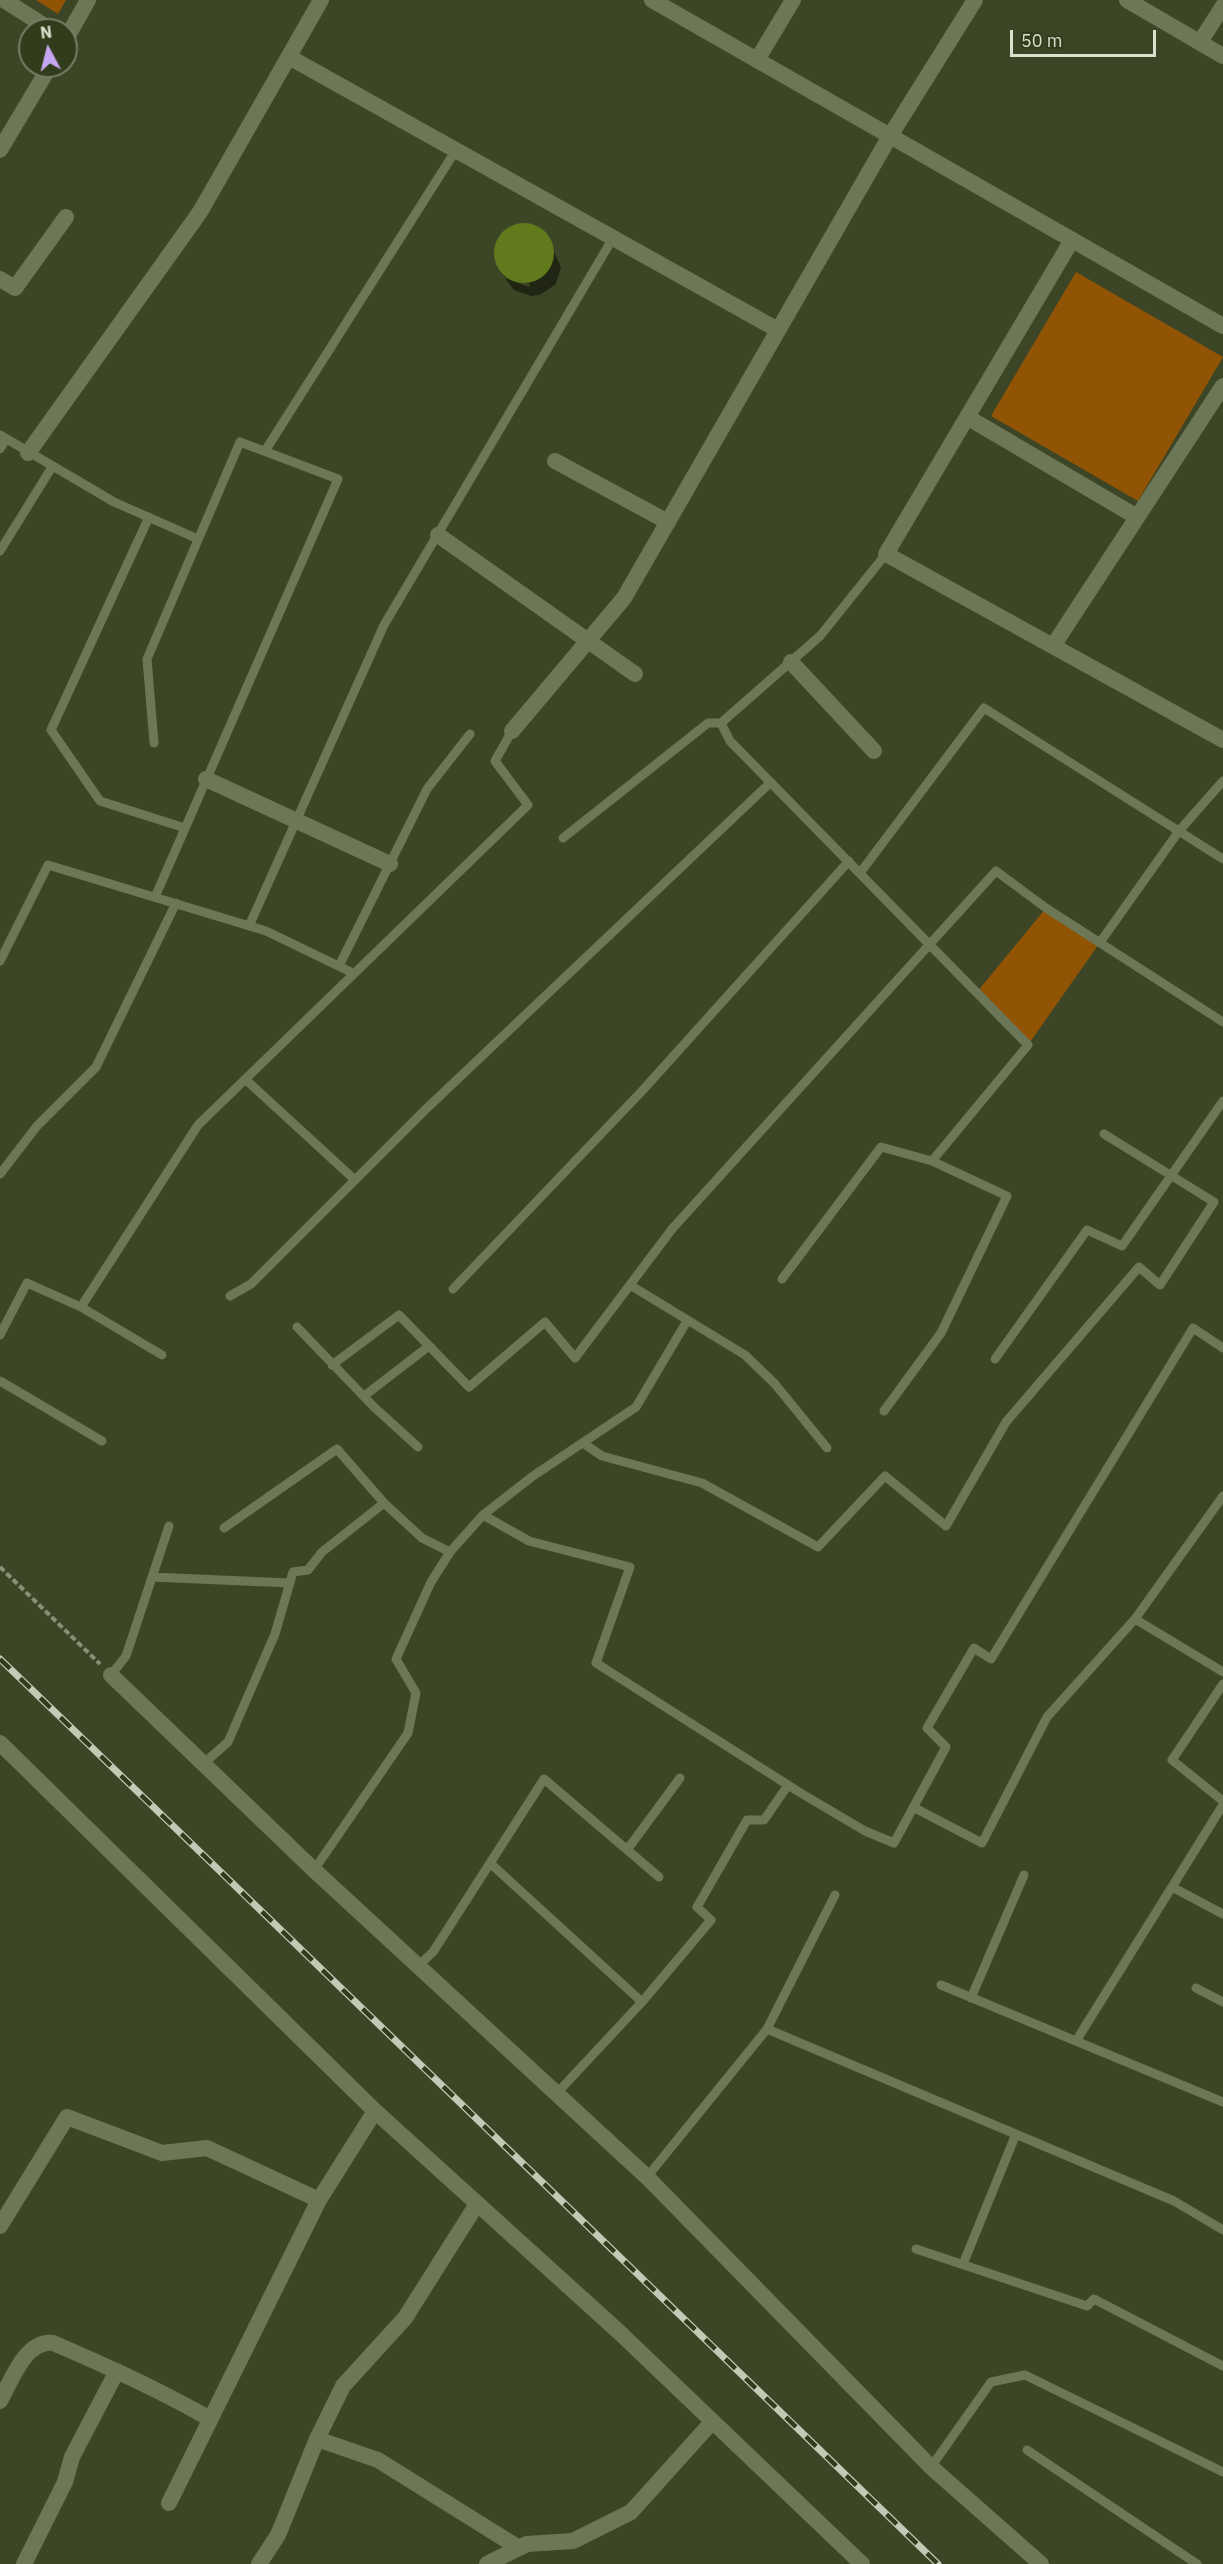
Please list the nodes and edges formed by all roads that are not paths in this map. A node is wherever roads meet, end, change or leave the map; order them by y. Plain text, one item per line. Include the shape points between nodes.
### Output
1 (4, 0) edge
2 (88, 0) edge
3 (321, 0) edge
4 (652, 0) edge
5 (793, 0) edge
6 (975, 0) edge
7 (1127, 0) edge
8 (1223, 6) edge
9 (32, 18) edge
10 (78, 18) edge
11 (1200, 42) junction
12 (1223, 56) edge
13 (289, 57) junction
14 (757, 60) junction
15 (43, 78) edge
16 (890, 136) junction
17 (0, 150) edge
18 (456, 150) junction
19 (66, 217) dead end
20 (614, 238) junction
21 (1072, 240) junction
22 (0, 279) edge
23 (1223, 327) edge
24 (778, 330) junction
25 (1223, 386) edge
26 (967, 417) junction
27 (3, 437) edge
28 (0, 449) edge
29 (265, 451) junction
30 (28, 453) junction
31 (555, 461) dead end
32 (52, 466) junction
33 (149, 517) junction
34 (1137, 517) junction
35 (668, 522) junction
36 (438, 535) junction
37 (198, 539) junction
38 (0, 551) edge
39 (886, 554) junction
40 (588, 640) junction
41 (1053, 646) junction
42 (791, 662) junction
43 (635, 674) dead end
44 (722, 723) junction
45 (512, 731) joint
46 (471, 734) dead end
47 (1223, 740) edge
48 (154, 743) dead end
49 (874, 751) dead end
50 (207, 779) junction
51 (1223, 781) edge
52 (771, 782) junction
53 (296, 821) junction
54 (185, 828) junction
55 (1179, 831) junction
56 (563, 838) dead end
57 (1223, 859) edge
58 (849, 861) junction
59 (390, 864) junction
60 (860, 873) junction
61 (155, 897) junction
62 (176, 903) junction
63 (249, 926) junction
64 (1101, 941) junction
65 (929, 943) junction
66 (1, 955) edge
67 (339, 966) junction
68 (353, 973) junction
69 (1223, 1022) edge
70 (244, 1079) junction
71 (1223, 1101) edge
72 (1104, 1134) dead end
73 (932, 1161) junction
74 (0, 1174) edge
75 (1171, 1176) junction
76 (355, 1180) junction
77 (782, 1279) dead end
78 (630, 1285) junction
79 (453, 1289) dead end
80 (230, 1296) dead end
81 (81, 1307) junction
82 (687, 1322) junction
83 (297, 1327) dead end
84 (0, 1335) edge
85 (429, 1346) junction
86 (1223, 1348) edge
87 (162, 1355) dead end
88 (995, 1359) dead end
89 (333, 1365) junction
90 (0, 1382) edge
91 (364, 1396) junction
92 (884, 1411) dead end
93 (102, 1441) dead end
94 (583, 1443) junction
95 (418, 1447) dead end
96 (826, 1448) dead end
97 (1223, 1496) edge
98 (384, 1503) junction
99 (483, 1515) junction
100 (169, 1526) dead end
101 (224, 1528) dead end
102 (450, 1552) junction
103 (152, 1577) junction
104 (290, 1583) junction
105 (1135, 1619) junction
106 (1223, 1672) edge
107 (111, 1675) joint
108 (1223, 1684) edge
109 (0, 1743) edge
110 (203, 1764) junction
111 (680, 1778) dead end
112 (788, 1785) junction
113 (1223, 1803) edge
114 (913, 1807) junction
115 (627, 1850) junction
116 (490, 1863) junction
117 (314, 1870) junction
118 (1024, 1875) dead end
119 (659, 1877) dead end
120 (1172, 1887) junction
121 (835, 1895) dead end
122 (1223, 1914) edge
123 (418, 1966) junction
124 (941, 1985) dead end
125 (1196, 1988) dead end
126 (971, 1998) junction
127 (642, 2002) junction
128 (1223, 2002) edge
129 (767, 2030) junction
130 (1076, 2041) junction
131 (556, 2093) junction
132 (1223, 2102) edge
133 (375, 2110) junction
134 (1016, 2134) junction
135 (647, 2177) junction
136 (319, 2200) junction
137 (477, 2204) junction
138 (0, 2226) edge
139 (1223, 2230) edge
140 (916, 2249) dead end
141 (963, 2264) junction
142 (1223, 2366) edge
143 (117, 2371) junction
144 (0, 2401) edge
145 (210, 2419) junction
146 (712, 2422) junction
147 (317, 2439) junction
148 (1027, 2450) dead end
149 (931, 2466) junction
150 (1223, 2472) edge
151 (169, 2503) dead end
152 (519, 2548) junction
153 (854, 2562) edge
154 (24, 2564) edge
155 (259, 2564) edge
156 (487, 2564) edge
157 (1041, 2564) edge
158 (1197, 2564) edge

1 - 9 street
2 - 10 street
3 - 13 street
4 - 14 street
5 - 14 street
6 - 16 street
7 - 11 street
8 - 11 street
11 - 12 street
13 - 18 street
13 - 30 street via 200,213
14 - 16 street
15 - 17 street
16 - 21 street
16 - 24 street
18 - 20 street
18 - 29 lane
19 - 22 street via 15,288
20 - 24 street
20 - 36 lane
21 - 23 street
21 - 26 street
24 - 35 street
25 - 34 street
26 - 34 street
26 - 39 street
27 - 28 lane
27 - 30 lane
29 - 37 lane via 240,442
29 - 50 lane via 338,479
30 - 32 lane
31 - 35 street
32 - 33 lane via 114,502
32 - 38 lane
33 - 37 lane
33 - 54 lane via 51,730 100,801
34 - 41 street
35 - 40 street via 624,598
36 - 40 street
36 - 53 lane via 384,625
37 - 48 lane via 147,659
39 - 41 street
39 - 42 lane via 820,636
40 - 43 street
40 - 45 street
41 - 47 street
42 - 44 lane
42 - 49 street
44 - 52 lane via 730,741
44 - 56 lane via 708,723
45 - 68 lane via 495,761 528,805
46 - 59 lane via 427,789
50 - 53 street
50 - 54 lane
51 - 55 lane
52 - 58 lane
52 - 76 lane
53 - 59 street
53 - 63 lane
54 - 61 lane
55 - 57 lane
55 - 60 lane via 984,708
55 - 64 lane
58 - 60 lane
58 - 79 lane via 642,1091
59 - 67 lane
60 - 65 lane
61 - 62 lane
61 - 66 lane via 48,865
62 - 63 lane
62 - 74 lane via 96,1067 37,1126
63 - 67 lane
64 - 65 lane via 1046,908 996,871
64 - 69 lane
65 - 73 lane via 1028,1045
65 - 78 lane via 672,1229
67 - 68 lane
68 - 70 lane
70 - 76 lane
70 - 81 lane via 198,1125
71 - 75 lane
72 - 75 lane
73 - 77 lane via 881,1147
73 - 92 lane via 1007,1196 941,1333
75 - 88 lane via 1122,1246 1087,1230
75 - 94 lane via 1214,1202 1160,1285 1138,1267 1006,1422 946,1526 885,1476 818,1547 702,1483 602,1456
76 - 80 lane via 251,1284
78 - 82 lane
78 - 85 lane via 576,1358 545,1322 469,1388
81 - 84 lane via 27,1283
81 - 87 lane
82 - 94 lane via 636,1407
82 - 96 lane via 745,1355 775,1384
83 - 89 lane
85 - 89 lane via 399,1315
85 - 91 lane
86 - 114 lane via 1193,1328 991,1659 974,1648 927,1728 946,1747
89 - 91 lane
90 - 93 lane
91 - 95 lane
94 - 99 lane via 532,1476
97 - 105 lane
98 - 101 lane via 337,1449
98 - 102 lane via 422,1538
98 - 104 lane via 322,1552 308,1570 293,1572
99 - 102 lane
99 - 112 lane via 529,1541 630,1567 596,1663
100 - 103 lane
102 - 117 lane via 430,1582 396,1659 416,1693 408,1733
103 - 104 lane
103 - 107 lane via 126,1656
104 - 110 lane via 275,1634 228,1742
105 - 106 lane
105 - 114 lane via 1047,1717 982,1843
107 - 110 street
108 - 113 lane via 1172,1760
109 - 133 street
110 - 117 street
111 - 115 lane
112 - 114 lane via 865,1831 894,1843
112 - 127 lane via 764,1820 747,1820 698,1907 711,1920
113 - 120 lane
115 - 116 lane via 544,1779
115 - 119 lane
116 - 123 lane via 433,1952
116 - 127 lane
117 - 123 street
118 - 126 lane
120 - 122 lane
120 - 130 lane
121 - 129 lane
123 - 131 street
124 - 126 lane
125 - 128 lane
126 - 130 lane
127 - 131 lane
129 - 134 lane
129 - 135 lane
130 - 132 lane
131 - 135 street
133 - 136 street
133 - 137 street
134 - 139 lane via 1174,2201
134 - 141 lane
135 - 149 street
136 - 138 street via 207,2148 162,2152 67,2117
136 - 145 street
137 - 146 street
137 - 147 street via 405,2318 343,2386
140 - 141 lane
141 - 142 lane via 1087,2306 1094,2299
143 - 144 street via 53,2343 41,2342 30,2349
143 - 145 street
143 - 154 street via 72,2457 65,2482
145 - 151 street
146 - 152 street via 631,2512 573,2541
146 - 153 street
147 - 152 street via 378,2460
147 - 155 street via 278,2535
148 - 158 lane
149 - 150 lane via 991,2382 1024,2375
149 - 157 street
152 - 156 street

